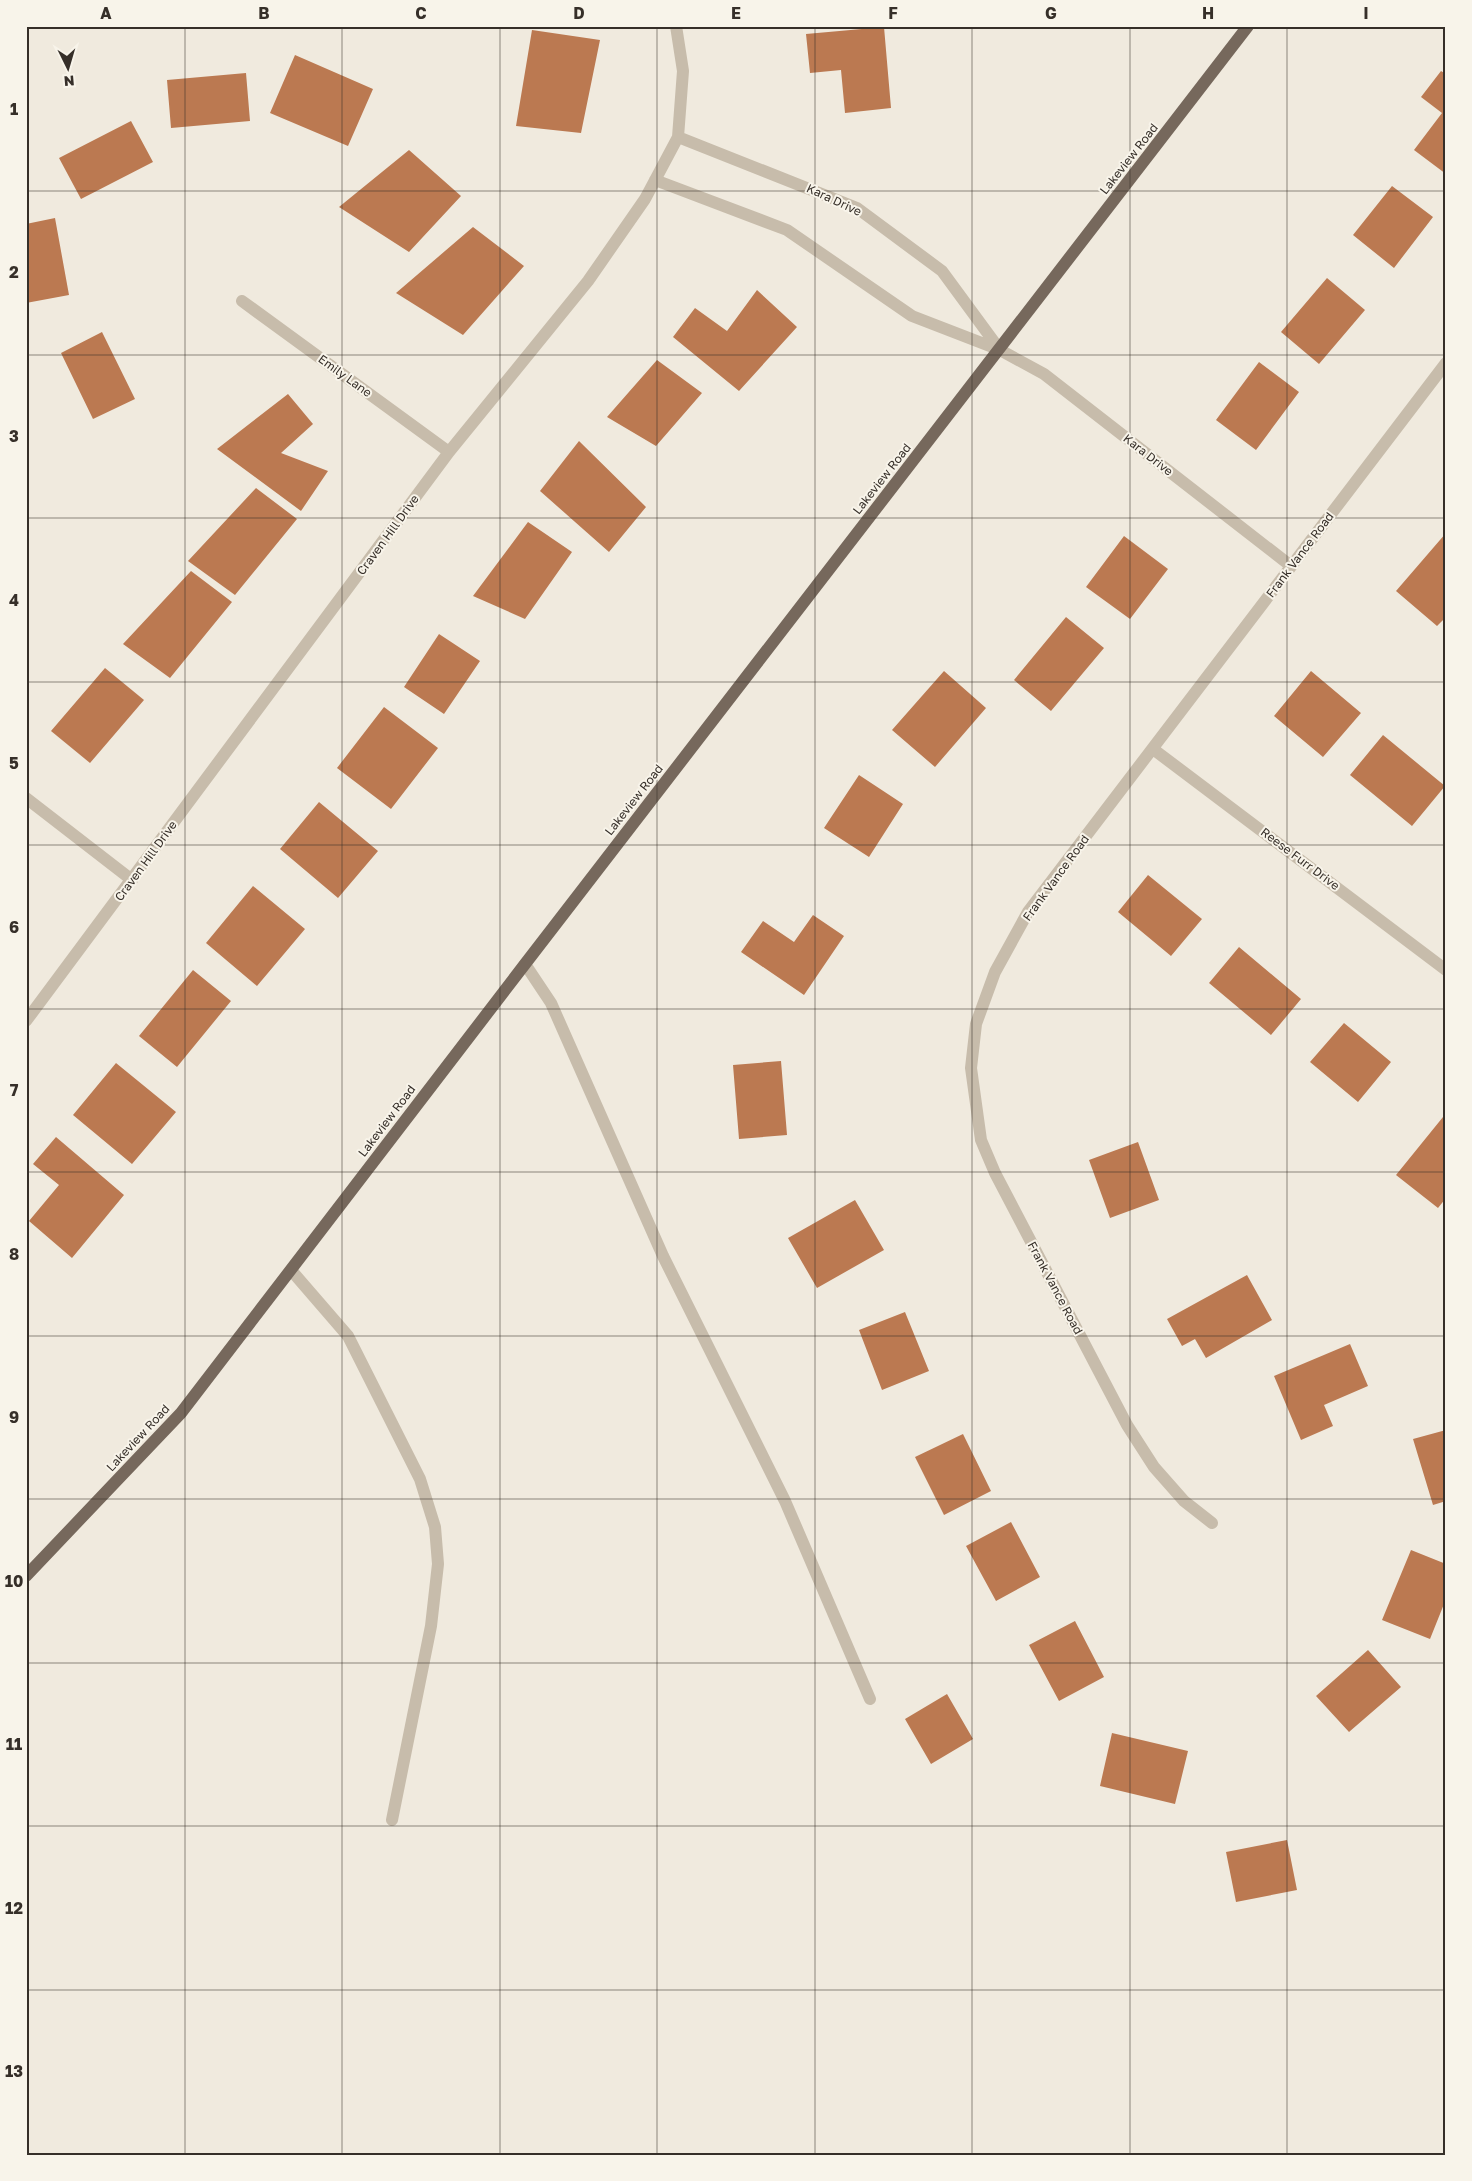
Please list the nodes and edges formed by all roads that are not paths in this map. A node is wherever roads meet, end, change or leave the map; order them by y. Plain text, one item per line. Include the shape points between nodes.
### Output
1 (676, 26) edge
2 (1248, 26) edge
3 (678, 137) junction
4 (655, 180) junction
5 (242, 301) dead end
6 (1000, 350) junction
7 (1446, 363) edge
8 (449, 452) junction
9 (1291, 566) junction
10 (1153, 749) junction
11 (26, 798) edge
12 (132, 880) junction
13 (524, 964) junction
14 (1446, 970) edge
15 (26, 1021) edge
16 (291, 1270) junction
17 (1212, 1523) dead end
18 (26, 1576) edge
19 (870, 1699) dead end
20 (392, 1820) dead end

1 - 3 street, Craven Hill Drive via 683,71
2 - 6 main road, Lakeview Road
3 - 4 street, Craven Hill Drive
3 - 6 street, Kara Drive via 857,208 942,271
4 - 6 street, Kara Drive via 787,230 912,316
4 - 8 street, Craven Hill Drive via 588,281
5 - 8 street, Emily Lane
6 - 9 street, Kara Drive via 1044,374
6 - 13 main road, Lakeview Road
7 - 9 street, Frank Vance Road
8 - 12 street, Craven Hill Drive
9 - 10 street, Frank Vance Road
10 - 14 street, Reese Furr Drive
10 - 17 street, Frank Vance Road via 1028,912 995,972 976,1024 971,1068 981,1140 994,1173 1127,1425 1154,1467 1184,1501
11 - 12 street
12 - 15 street, Craven Hill Drive
13 - 16 main road, Lakeview Road
13 - 19 street via 551,1003 663,1256 785,1500
16 - 18 main road, Lakeview Road via 182,1413
16 - 20 street via 348,1336 420,1479 435,1527 438,1564 431,1626

